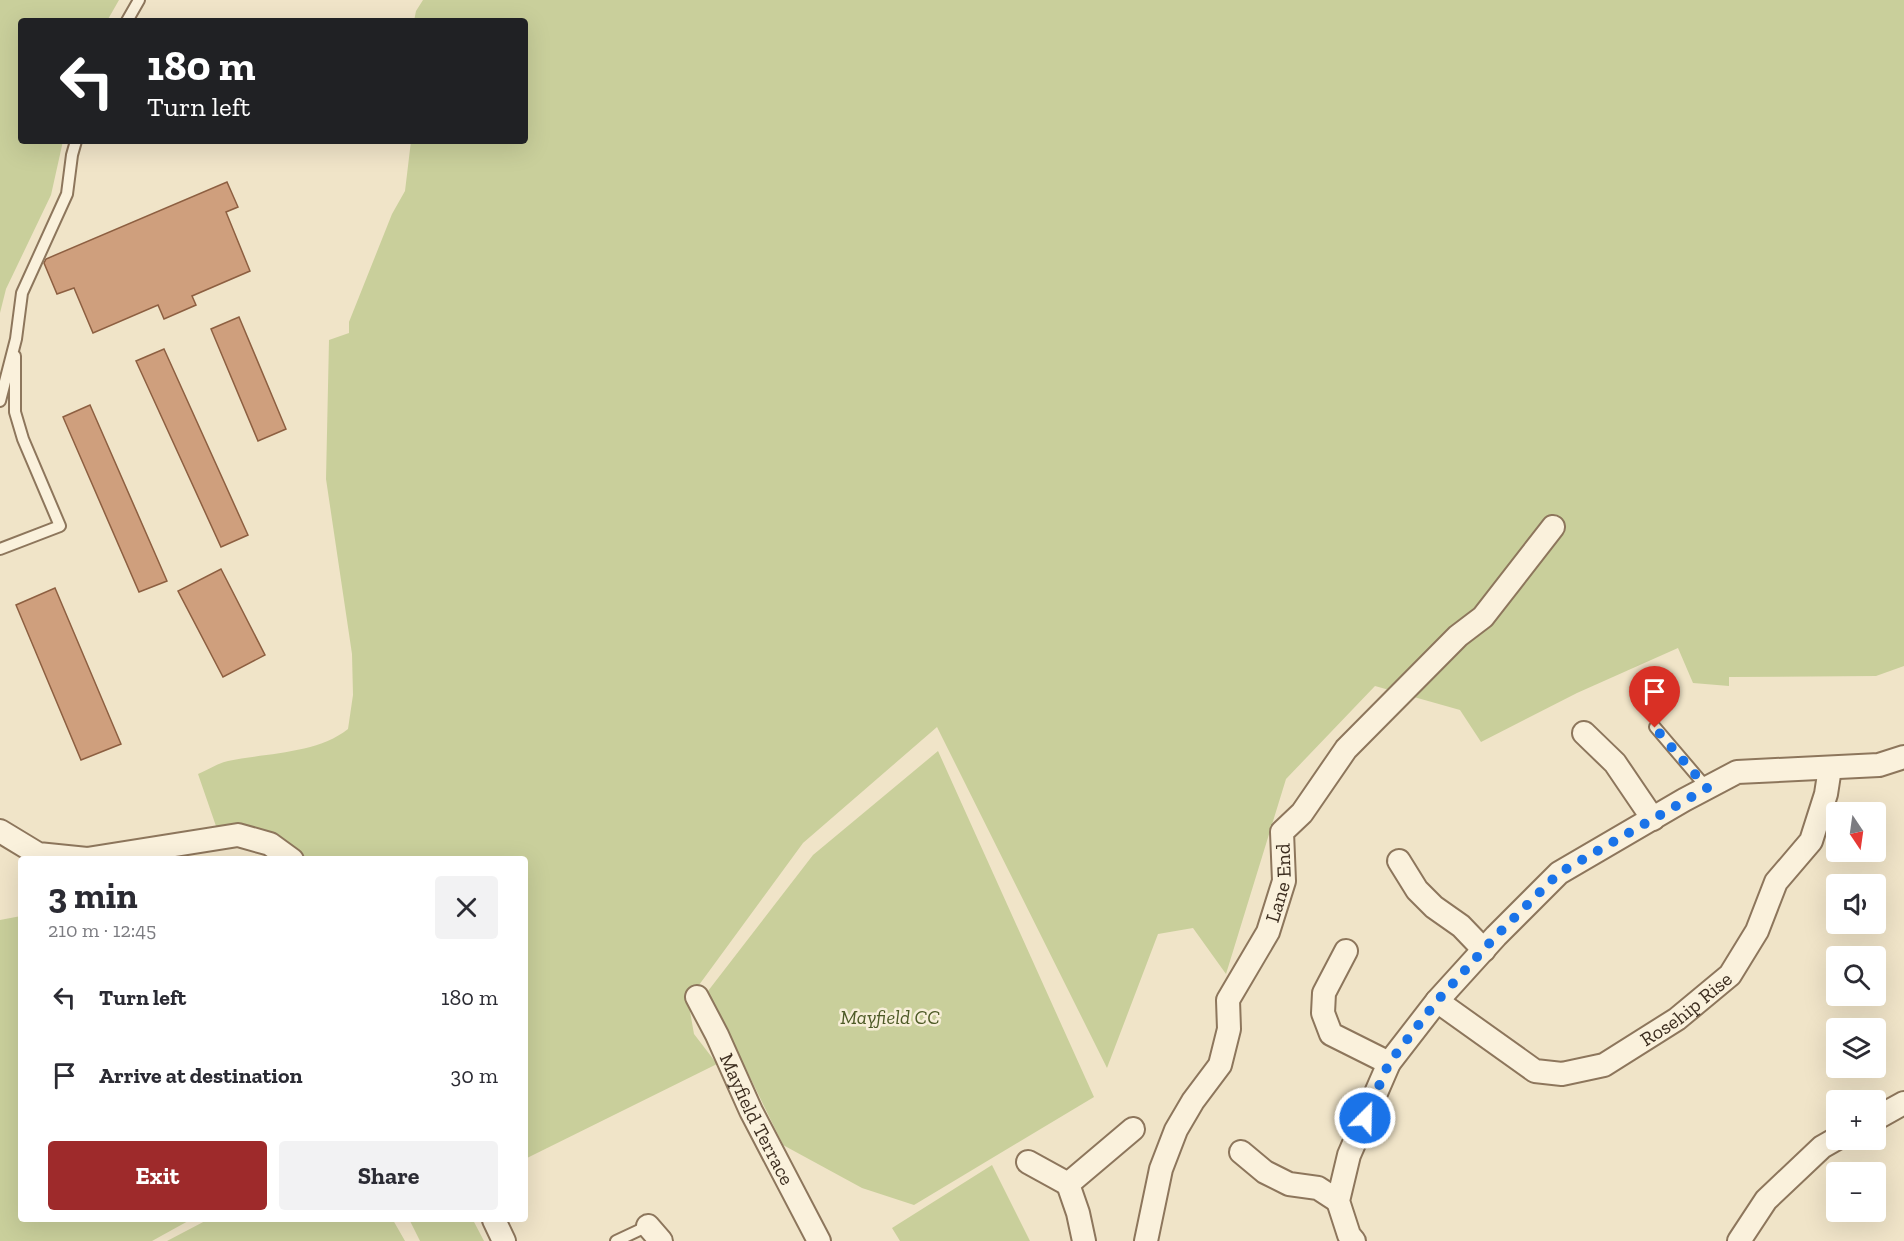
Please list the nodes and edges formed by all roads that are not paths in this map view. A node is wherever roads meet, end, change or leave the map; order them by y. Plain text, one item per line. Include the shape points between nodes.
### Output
1 (139, 0) edge
2 (129, 18) edge
3 (75, 144) edge
4 (15, 339) junction
5 (0, 401) edge
6 (1553, 527) dead end
7 (0, 549) edge
8 (1655, 728) dead end
9 (1584, 733) dead end
10 (1904, 756) edge
11 (1830, 768) junction
12 (1707, 788) junction
13 (1653, 819) junction
14 (0, 831) edge
15 (58, 856) edge
16 (106, 856) edge
17 (286, 856) edge
18 (1399, 861) dead end
19 (1484, 950) junction
20 (1346, 951) dead end
21 (698, 997) dead end
22 (1437, 1001) junction
23 (1389, 1063) junction
24 (1904, 1103) edge
25 (1886, 1113) edge
26 (1133, 1129) dead end
27 (1826, 1145) edge
28 (1241, 1152) dead end
29 (1028, 1162) dead end
30 (1068, 1184) junction
31 (1338, 1201) junction
32 (495, 1222) edge
33 (654, 1233) edge
34 (504, 1241) edge
35 (616, 1241) edge
36 (819, 1241) edge
37 (1084, 1241) edge
38 (1146, 1241) edge
39 (1354, 1241) edge
40 (1739, 1241) edge

1 - 2 lane
3 - 4 lane via 67,194 22,292
4 - 5 lane
4 - 7 lane via 15,412 60,526
6 - 38 street, Lane End via 1483,617 1458,636 1346,748 1302,813 1282,832 1284,881 1268,932 1228,1000 1229,1029 1220,1065 1192,1101 1176,1130 1161,1169
8 - 12 lane
9 - 13 street via 1615,763
10 - 11 street via 1879,765
11 - 12 street via 1737,772
11 - 22 street, Rosehip Rise via 1811,842 1776,882 1757,931 1730,975 1677,1018 1604,1065 1562,1074 1535,1071
12 - 13 street
13 - 19 street via 1559,873
14 - 15 street via 38,854
16 - 17 street via 238,835 270,844
18 - 19 street via 1417,890
19 - 22 street
20 - 23 street via 1324,993 1323,1013 1331,1034
21 - 36 street, Mayfield Terrace via 751,1111
22 - 23 street
23 - 31 street via 1349,1155
24 - 25 street
26 - 30 street
27 - 40 street via 1766,1200
28 - 31 street via 1265,1172 1289,1184 1318,1188
29 - 30 street
30 - 37 street
31 - 39 street
32 - 34 street
33 - 35 lane

